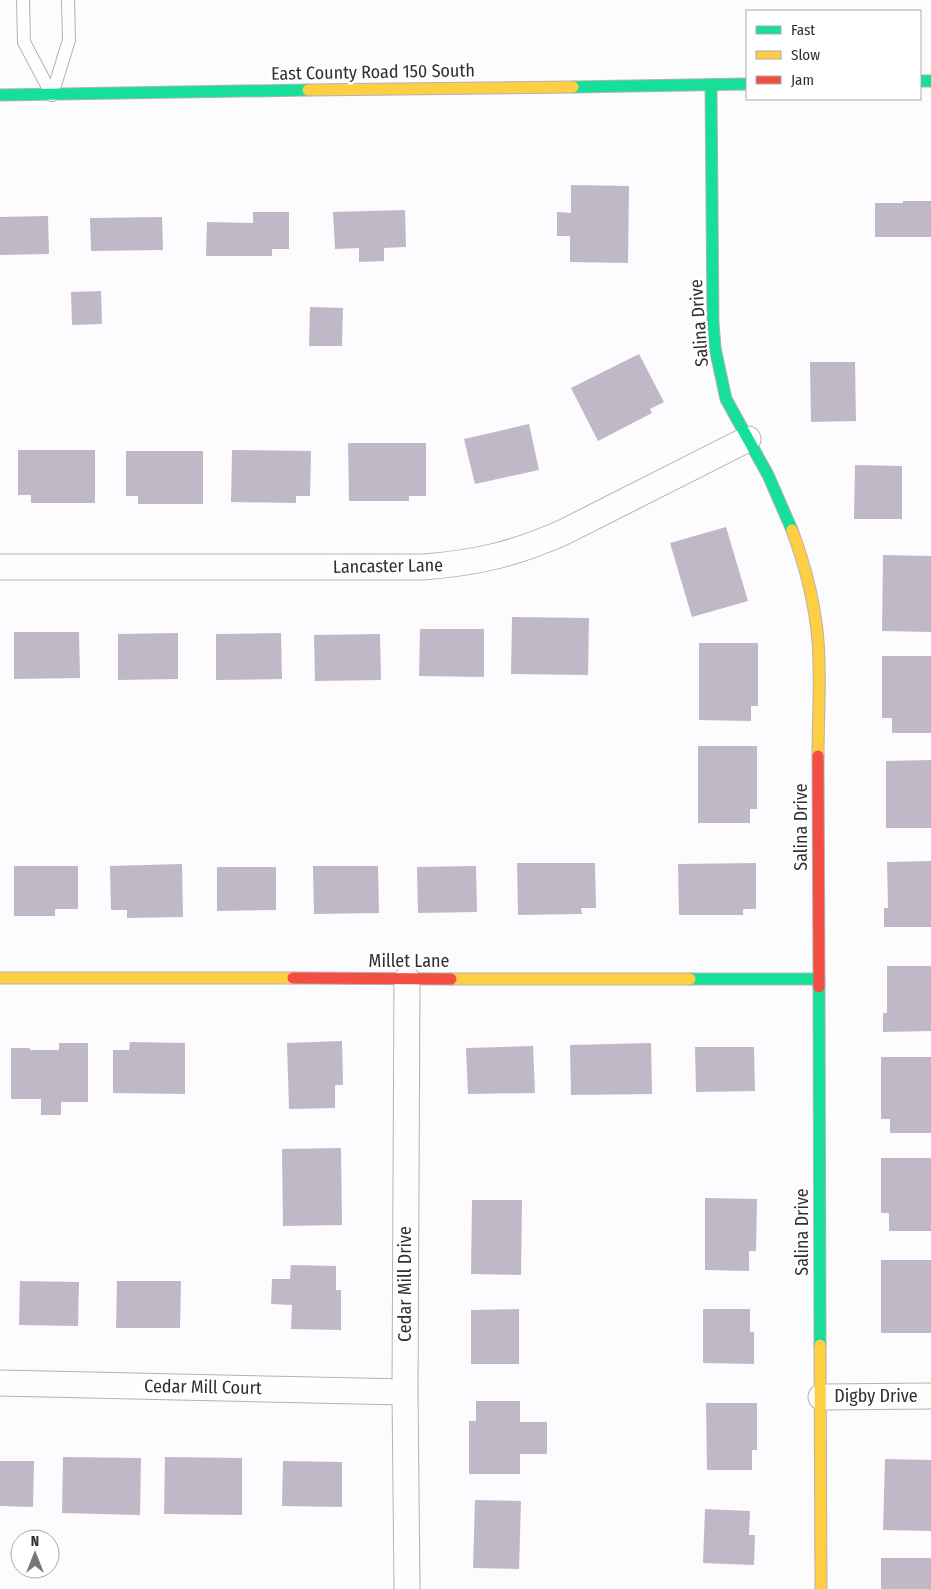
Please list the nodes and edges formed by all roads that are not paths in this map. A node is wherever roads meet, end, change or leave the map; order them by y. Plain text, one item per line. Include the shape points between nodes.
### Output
1 (24, 0) edge
2 (68, 0) edge
3 (746, 84) edge
4 (711, 85) junction
5 (0, 95) edge
6 (52, 95) junction
7 (748, 439) junction
8 (0, 567) edge
9 (0, 978) edge
10 (407, 979) junction
11 (819, 979) junction
12 (0, 1383) edge
13 (405, 1392) junction
14 (931, 1396) edge
15 (821, 1397) junction
16 (407, 1589) edge
17 (821, 1589) edge

1 - 6 lane via 24,42
2 - 6 lane via 69,40
3 - 4 street, East County Road 150 South
4 - 6 street, East County Road 150 South
4 - 7 street, Salina Drive via 713,322 726,400
5 - 6 street, East County Road 150 South
7 - 8 street, Lancaster Lane via 564,532 519,551 481,561 423,567
7 - 11 street, Salina Drive via 768,475 801,555 818,641
9 - 10 street, Millet Lane
10 - 11 street, Millet Lane
10 - 13 street, Cedar Mill Drive
11 - 15 street, Salina Drive
12 - 13 street, Cedar Mill Court
13 - 16 street, Cedar Mill Drive
14 - 15 street, Digby Drive
15 - 17 street, Salina Drive

